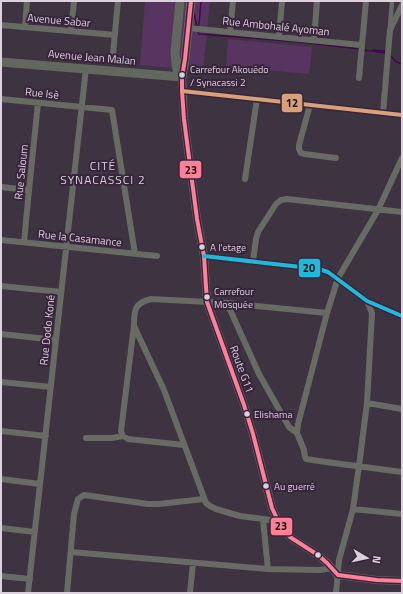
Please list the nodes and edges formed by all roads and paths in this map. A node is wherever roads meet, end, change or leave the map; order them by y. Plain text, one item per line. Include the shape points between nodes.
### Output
1 (27, 1) edge
2 (74, 1) edge
3 (118, 1) edge
4 (180, 1) edge
5 (191, 1) edge
6 (233, 1) edge
7 (282, 1) edge
8 (317, 1) edge
9 (366, 1) edge
10 (392, 1) edge
11 (402, 5) edge
12 (1, 25) edge
13 (25, 27) junction
14 (188, 28) junction
15 (390, 30) junction
16 (71, 31) junction
17 (230, 32) junction
18 (115, 35) junction
19 (279, 36) junction
20 (314, 40) junction
21 (361, 45) junction
22 (113, 54) dead end
23 (1, 62) edge
24 (86, 68) junction
25 (182, 77) junction
26 (359, 78) dead end
27 (182, 91) junction
28 (1, 99) edge
29 (256, 99) junction
30 (38, 103) junction
31 (310, 105) junction
32 (82, 108) junction
33 (383, 113) junction
34 (402, 115) edge
35 (336, 158) dead end
36 (402, 158) edge
37 (245, 179) dead end
38 (1, 187) edge
39 (29, 190) junction
40 (378, 210) junction
41 (402, 212) edge
42 (1, 240) edge
43 (24, 242) junction
44 (66, 247) junction
45 (134, 254) junction
46 (157, 256) dead end
47 (204, 256) junction
48 (253, 261) junction
49 (338, 278) junction
50 (1, 286) edge
51 (61, 292) junction
52 (367, 301) junction
53 (206, 302) junction
54 (227, 303) junction
55 (327, 313) junction
56 (402, 316) edge
57 (134, 325) junction
58 (1, 334) edge
59 (56, 340) junction
60 (1, 382) edge
61 (51, 387) junction
62 (367, 404) junction
63 (402, 409) edge
64 (1, 431) edge
65 (297, 433) junction
66 (46, 436) junction
67 (122, 436) junction
68 (86, 438) dead end
69 (184, 445) junction
70 (360, 466) junction
71 (402, 472) edge
72 (1, 479) edge
73 (40, 484) junction
74 (204, 499) junction
75 (353, 509) junction
76 (402, 514) edge
77 (263, 520) junction
78 (278, 521) junction
79 (1, 528) edge
80 (35, 532) junction
81 (71, 552) junction
82 (193, 563) junction
83 (268, 569) junction
84 (335, 572) junction
85 (1, 576) edge
86 (30, 579) junction
87 (402, 581) edge
88 (28, 593) edge
89 (67, 593) edge
90 (190, 593) edge
91 (336, 593) edge

1 - 13 street
2 - 16 street
3 - 18 street
4 - 25 main road via 176,62 177,70
5 - 14 main road
6 - 17 street
7 - 19 street
8 - 20 street
9 - 21 street
10 - 15 street
11 - 15 street
12 - 13 street, Avenue Sabar
13 - 16 street, Avenue Sabar
14 - 17 street, Rue Ambohalé Ayoman
14 - 25 main road
15 - 33 street
16 - 18 street, Avenue Sabar
17 - 19 street, Rue Ambohalé Ayoman
18 - 22 street
19 - 20 street, Rue Ambohalé Ayoman
20 - 21 street, Rue Ambohalé Ayoman
21 - 26 street
23 - 24 main road, Avenue Jean Malan
24 - 25 main road, Avenue Jean Malan
24 - 32 street, Rue Dodo Koné
25 - 27 street, Route G11
27 - 29 street
27 - 47 street, Route G11 via 197,219
28 - 30 street, Rue Isè
29 - 31 street
29 - 37 street
30 - 32 street, Rue Isè
30 - 39 street, Rue Saloum
31 - 33 street
31 - 35 street via 299,149 304,154
32 - 44 street, Rue Dodo Koné
32 - 45 street, Rue Isè via 112,110
33 - 34 street
36 - 40 street
38 - 39 street
39 - 43 street, Rue Saloum
40 - 41 street
40 - 48 street via 280,200 258,232
40 - 49 street
42 - 43 street, Rue la Casamance
43 - 44 street, Rue la Casamance
44 - 45 street, Rue la Casamance
44 - 51 street, Rue Dodo Koné
45 - 46 street, Rue la Casamance
47 - 48 street
47 - 53 street, Route G11
48 - 49 street via 318,268
49 - 52 street
49 - 55 street
50 - 51 street
51 - 59 street, Rue Dodo Koné
52 - 56 street
52 - 62 street via 372,313
53 - 54 street
53 - 57 street via 150,298 138,305 134,313
53 - 78 street, Route G11 via 253,434 272,508
54 - 55 street
54 - 65 street via 259,374 289,427
55 - 65 street
57 - 67 street
57 - 69 street via 164,390
58 - 59 street
59 - 61 street, Rue Dodo Koné
60 - 61 street
61 - 66 street, Rue Dodo Koné
62 - 63 street
62 - 70 street
64 - 66 street
65 - 70 street via 306,459
66 - 73 street, Rue Dodo Koné
67 - 68 street
67 - 69 street
69 - 74 street
70 - 71 street
70 - 75 street
72 - 73 street
73 - 80 street, Rue Dodo Koné
74 - 77 street via 216,509
74 - 81 street via 154,504 84,495 78,499 74,514
75 - 76 street
75 - 84 street
77 - 78 street
77 - 83 street
78 - 84 street, Route G11 via 290,537 316,554
79 - 80 street
80 - 86 street, Rue Dodo Koné
81 - 82 street
81 - 89 street
82 - 83 street
82 - 90 street
83 - 84 street
84 - 87 street via 377,580
84 - 91 street
85 - 86 street
86 - 88 street, Rue Dodo Koné

